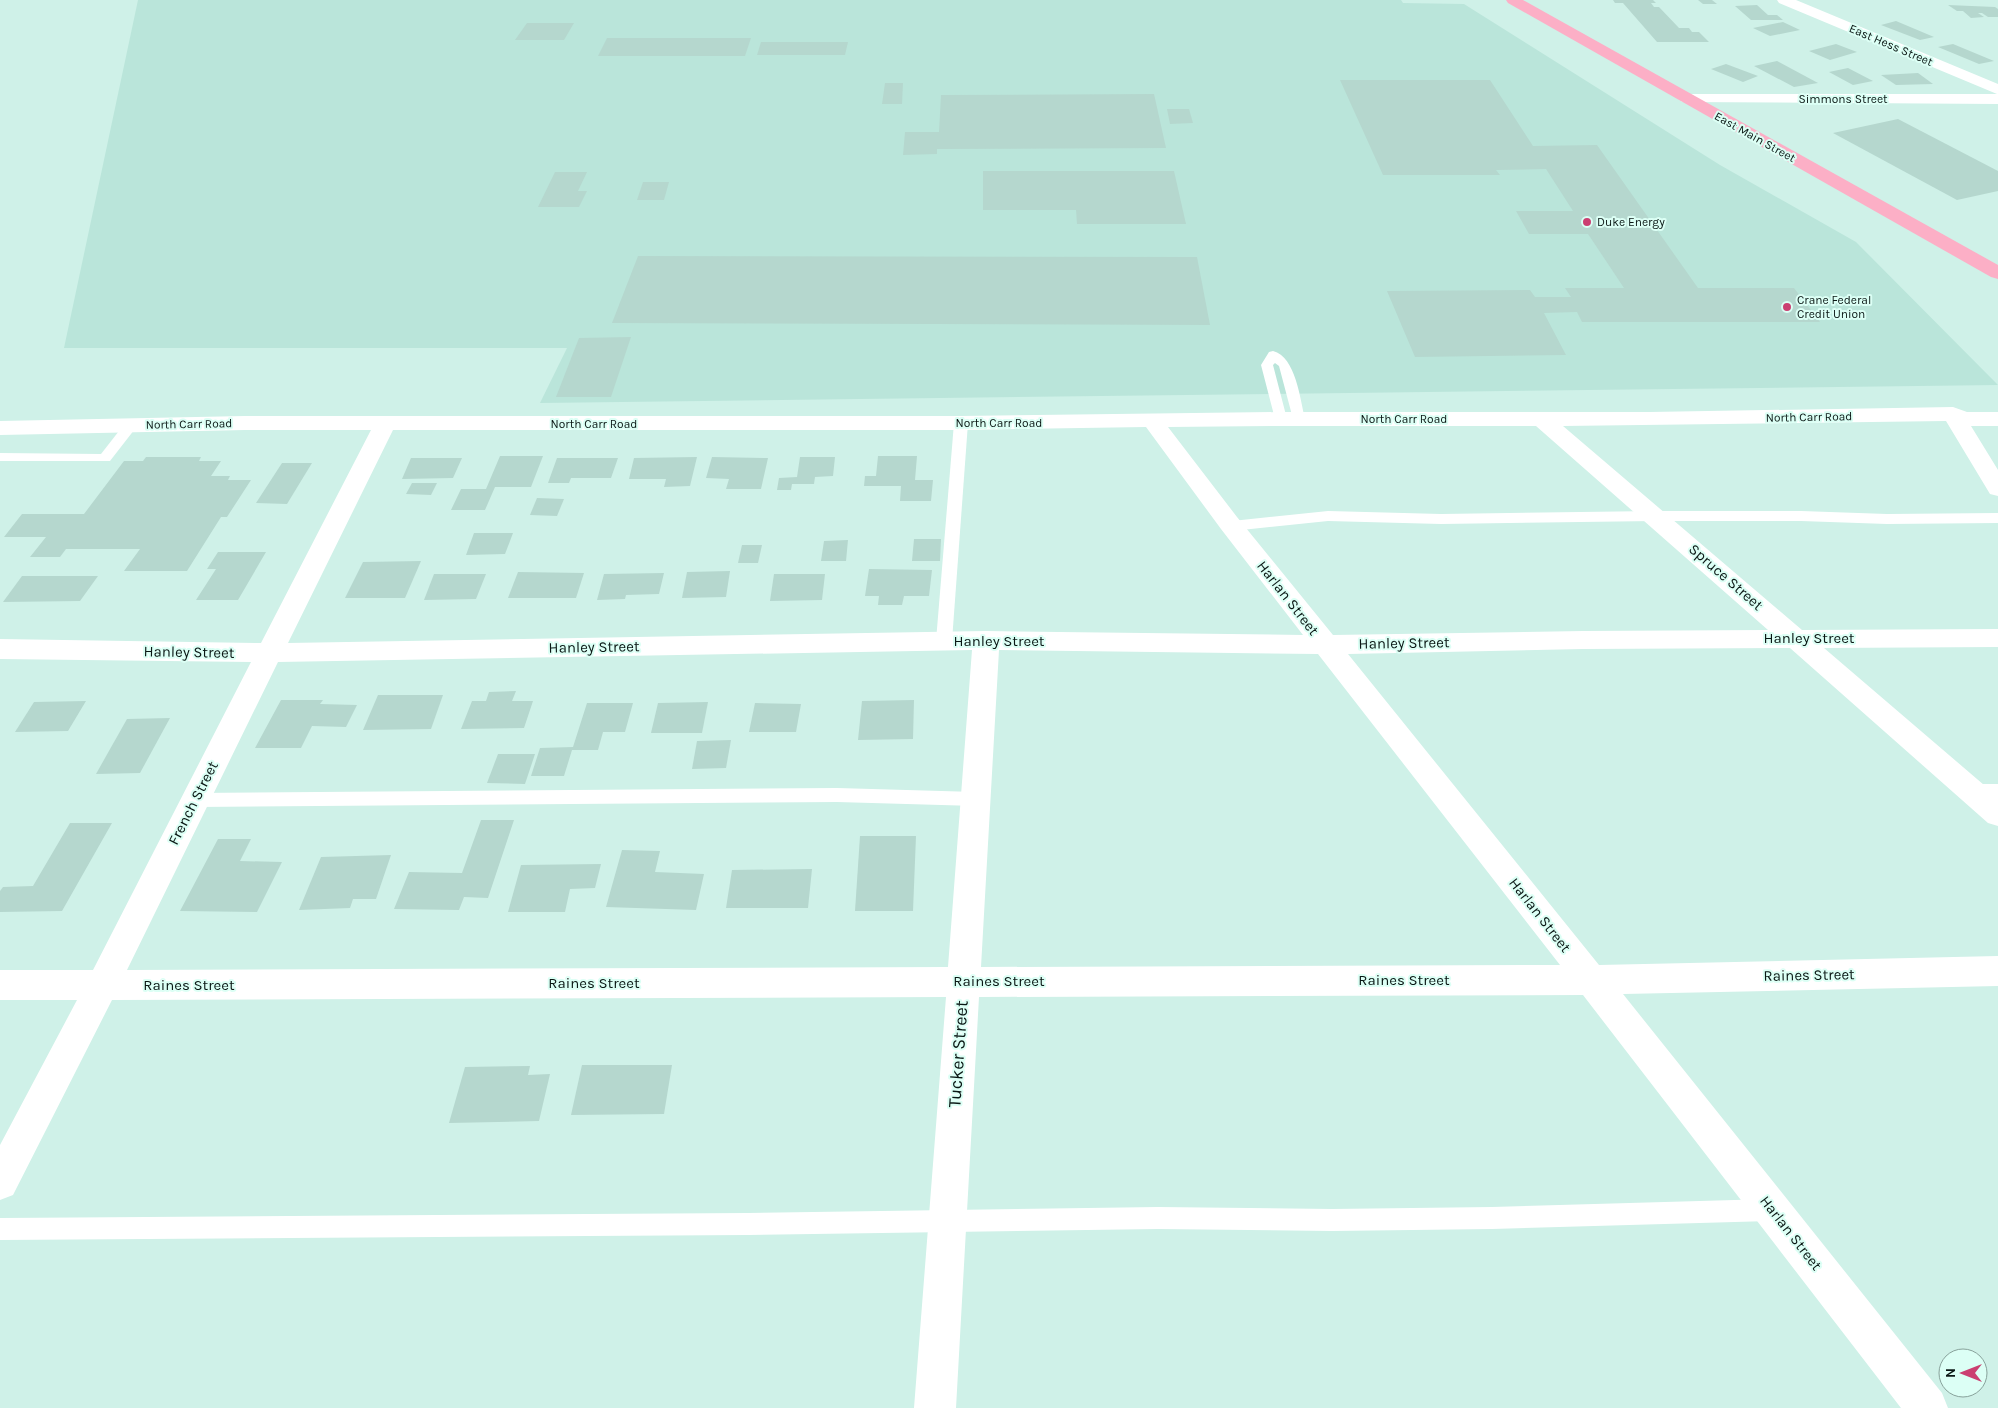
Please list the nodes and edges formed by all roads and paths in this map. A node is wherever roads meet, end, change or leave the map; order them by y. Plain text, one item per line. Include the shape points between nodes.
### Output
1 (1513, 0) edge
2 (1784, 0) edge
3 (1998, 90) edge
4 (1688, 99) junction
5 (1998, 99) edge
6 (1998, 274) edge
7 (1953, 414) junction
8 (1998, 419) edge
9 (1543, 420) junction
10 (1154, 422) junction
11 (961, 423) junction
12 (385, 424) junction
13 (131, 425) junction
14 (0, 428) edge
15 (0, 457) edge
16 (1998, 489) edge
17 (1655, 516) junction
18 (1998, 518) edge
19 (1232, 526) junction
20 (1796, 638) junction
21 (1998, 638) edge
22 (986, 640) junction
23 (944, 641) junction
24 (1325, 645) junction
25 (0, 649) edge
26 (268, 653) junction
27 (1998, 790) edge
28 (1971, 791) junction
29 (976, 799) junction
30 (195, 800) junction
31 (1998, 814) edge
32 (1998, 971) edge
33 (1591, 980) junction
34 (963, 981) junction
35 (0, 985) edge
36 (102, 986) junction
37 (0, 1182) edge
38 (1773, 1210) junction
39 (948, 1220) junction
40 (0, 1229) edge
41 (935, 1408) edge
42 (1927, 1408) edge

1 - 4 main road, East Main Street
2 - 3 street, East Hess Street
4 - 5 street, Simmons Street
4 - 6 main road, East Main Street
7 - 8 street, North Carr Road via 1964,419
7 - 9 street, North Carr Road
7 - 16 street
9 - 10 street, North Carr Road
9 - 17 street, Spruce Street
10 - 11 street, North Carr Road
10 - 19 street, Harlan Street
11 - 12 street, North Carr Road
11 - 23 lane
12 - 13 street, North Carr Road
12 - 26 street, French Street
13 - 14 street, North Carr Road
13 - 15 lane via 105,458
17 - 18 lane
17 - 19 lane via 1441,519 1328,516
17 - 20 street, Spruce Street
19 - 24 street, Harlan Street
20 - 21 street, Hanley Street
20 - 24 street, Hanley Street
20 - 28 street, Spruce Street
22 - 23 street, Hanley Street
22 - 24 street, Hanley Street
22 - 29 street, Tucker Street
23 - 26 street, Hanley Street
24 - 33 street, Harlan Street
25 - 26 street, Hanley Street
26 - 30 street, French Street
27 - 28 lane
28 - 31 street, Spruce Street
29 - 30 lane via 818,795
29 - 34 street, Tucker Street
30 - 36 street, French Street
32 - 33 street, Raines Street
33 - 34 street, Raines Street
33 - 38 street, Harlan Street
34 - 36 street, Raines Street
34 - 39 street, Tucker Street
35 - 36 street, Raines Street
36 - 37 street, French Street
38 - 39 lane via 1464,1218
38 - 42 street, Harlan Street
39 - 40 lane
39 - 41 street, Tucker Street

